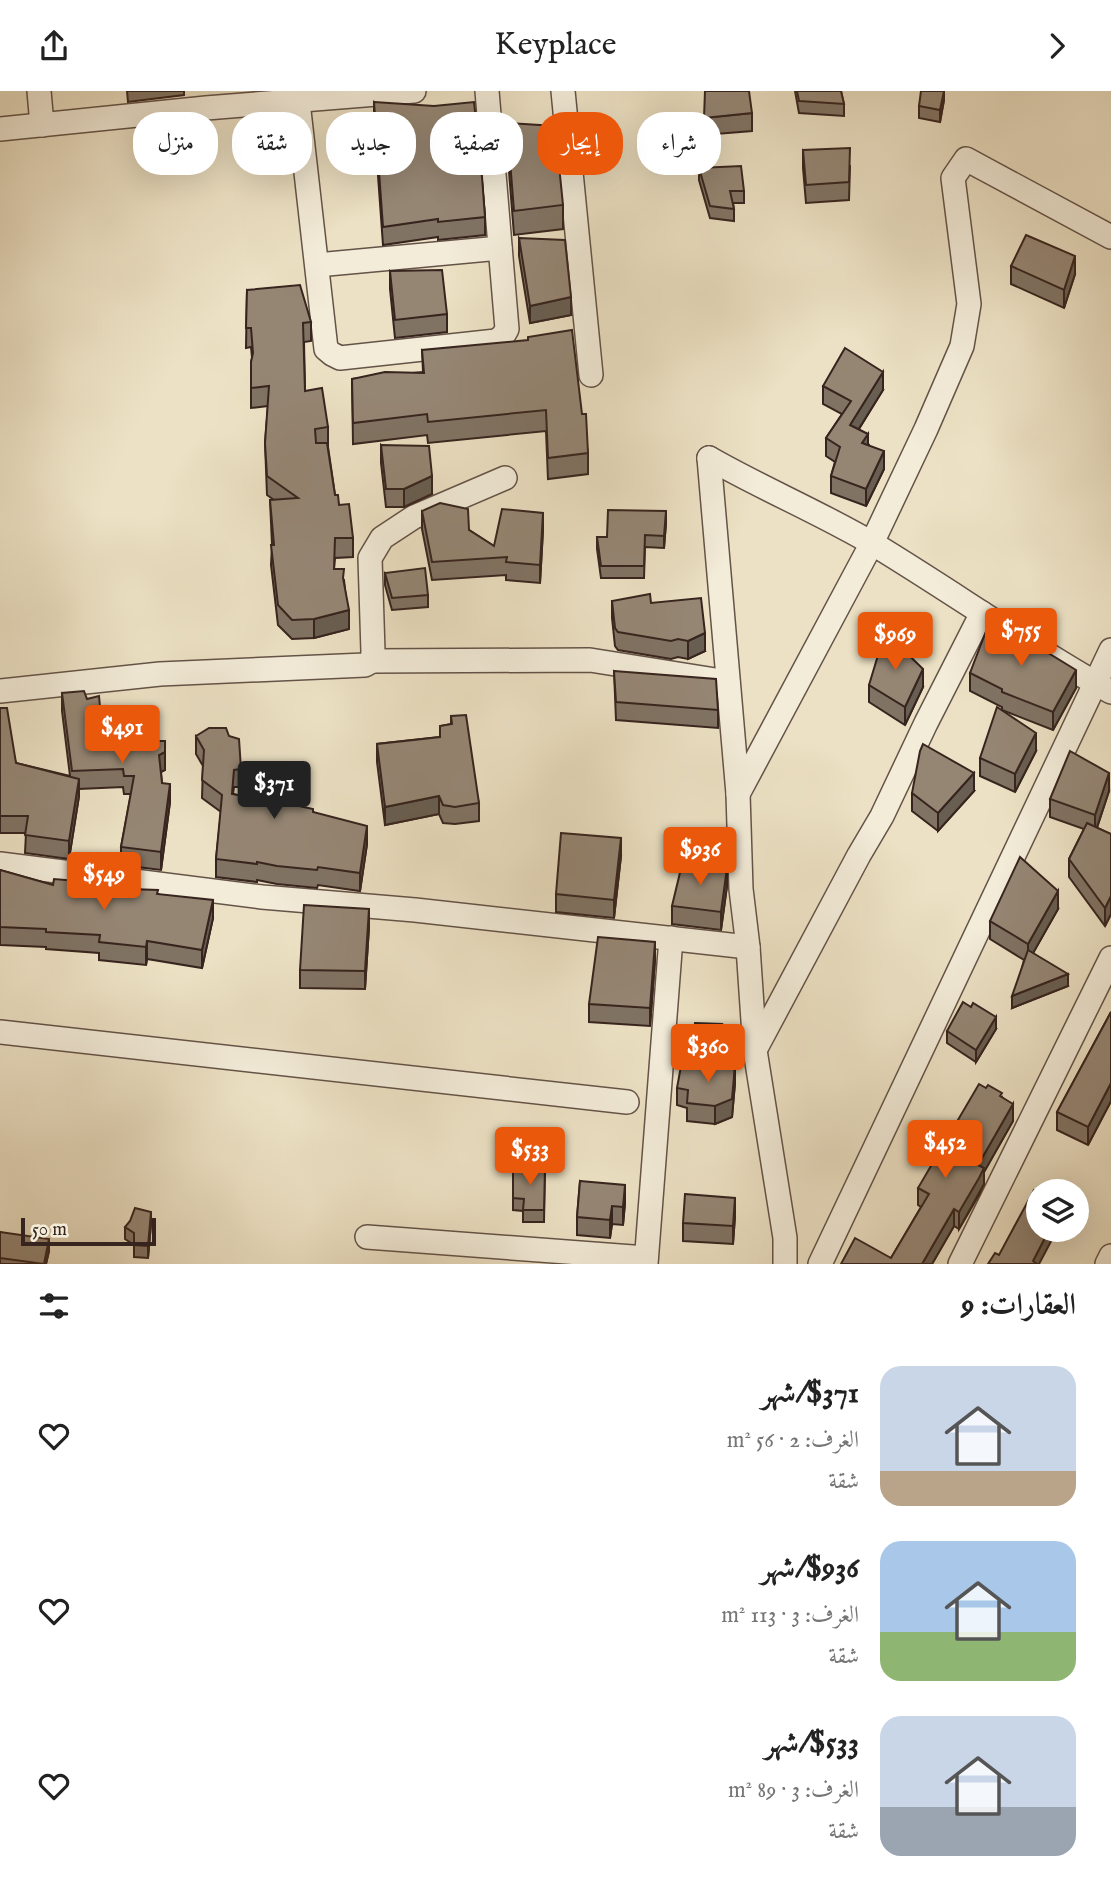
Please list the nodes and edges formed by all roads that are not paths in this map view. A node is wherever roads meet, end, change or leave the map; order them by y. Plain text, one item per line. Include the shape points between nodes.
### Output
1 (39, 91) edge
2 (414, 91) edge
3 (487, 91) edge
4 (563, 91) edge
5 (356, 94) edge
6 (206, 100) edge
7 (298, 102) junction
8 (42, 125) junction
9 (0, 129) edge
10 (1111, 237) edge
11 (500, 248) junction
12 (317, 265) junction
13 (591, 375) dead end
14 (505, 478) dead end
15 (872, 543) junction
16 (982, 613) junction
17 (1111, 650) edge
18 (372, 661) junction
19 (728, 682) junction
20 (1103, 688) edge
21 (0, 691) edge
22 (738, 794) junction
23 (0, 864) edge
24 (671, 938) junction
25 (748, 947) junction
26 (1111, 958) edge
27 (0, 1032) edge
28 (755, 1050) junction
29 (627, 1102) dead end
30 (367, 1237) dead end
31 (1111, 1256) edge
32 (646, 1261) edge
33 (785, 1264) edge
34 (820, 1264) edge
35 (960, 1264) edge
36 (1107, 1264) edge

1 - 8 street
2 - 5 street
3 - 11 street
4 - 13 street
5 - 7 street
6 - 7 street
6 - 8 street
7 - 12 street
8 - 9 street
10 - 15 street via 966,159 953,179 970,304 962,346
11 - 12 street
11 - 12 street via 507,329 496,341 340,358 326,349
14 - 18 street via 414,517 382,538 370,558
15 - 16 street
15 - 19 street via 709,458
15 - 22 street
16 - 20 street
16 - 28 street via 881,816
17 - 20 street
18 - 19 street via 590,660
18 - 21 street via 365,666 160,674
19 - 22 street
20 - 34 street
22 - 25 street
23 - 24 street via 261,897
24 - 25 street
24 - 32 street
25 - 28 street
26 - 35 street
27 - 29 street
28 - 33 street via 785,1238
30 - 32 street
31 - 36 street

